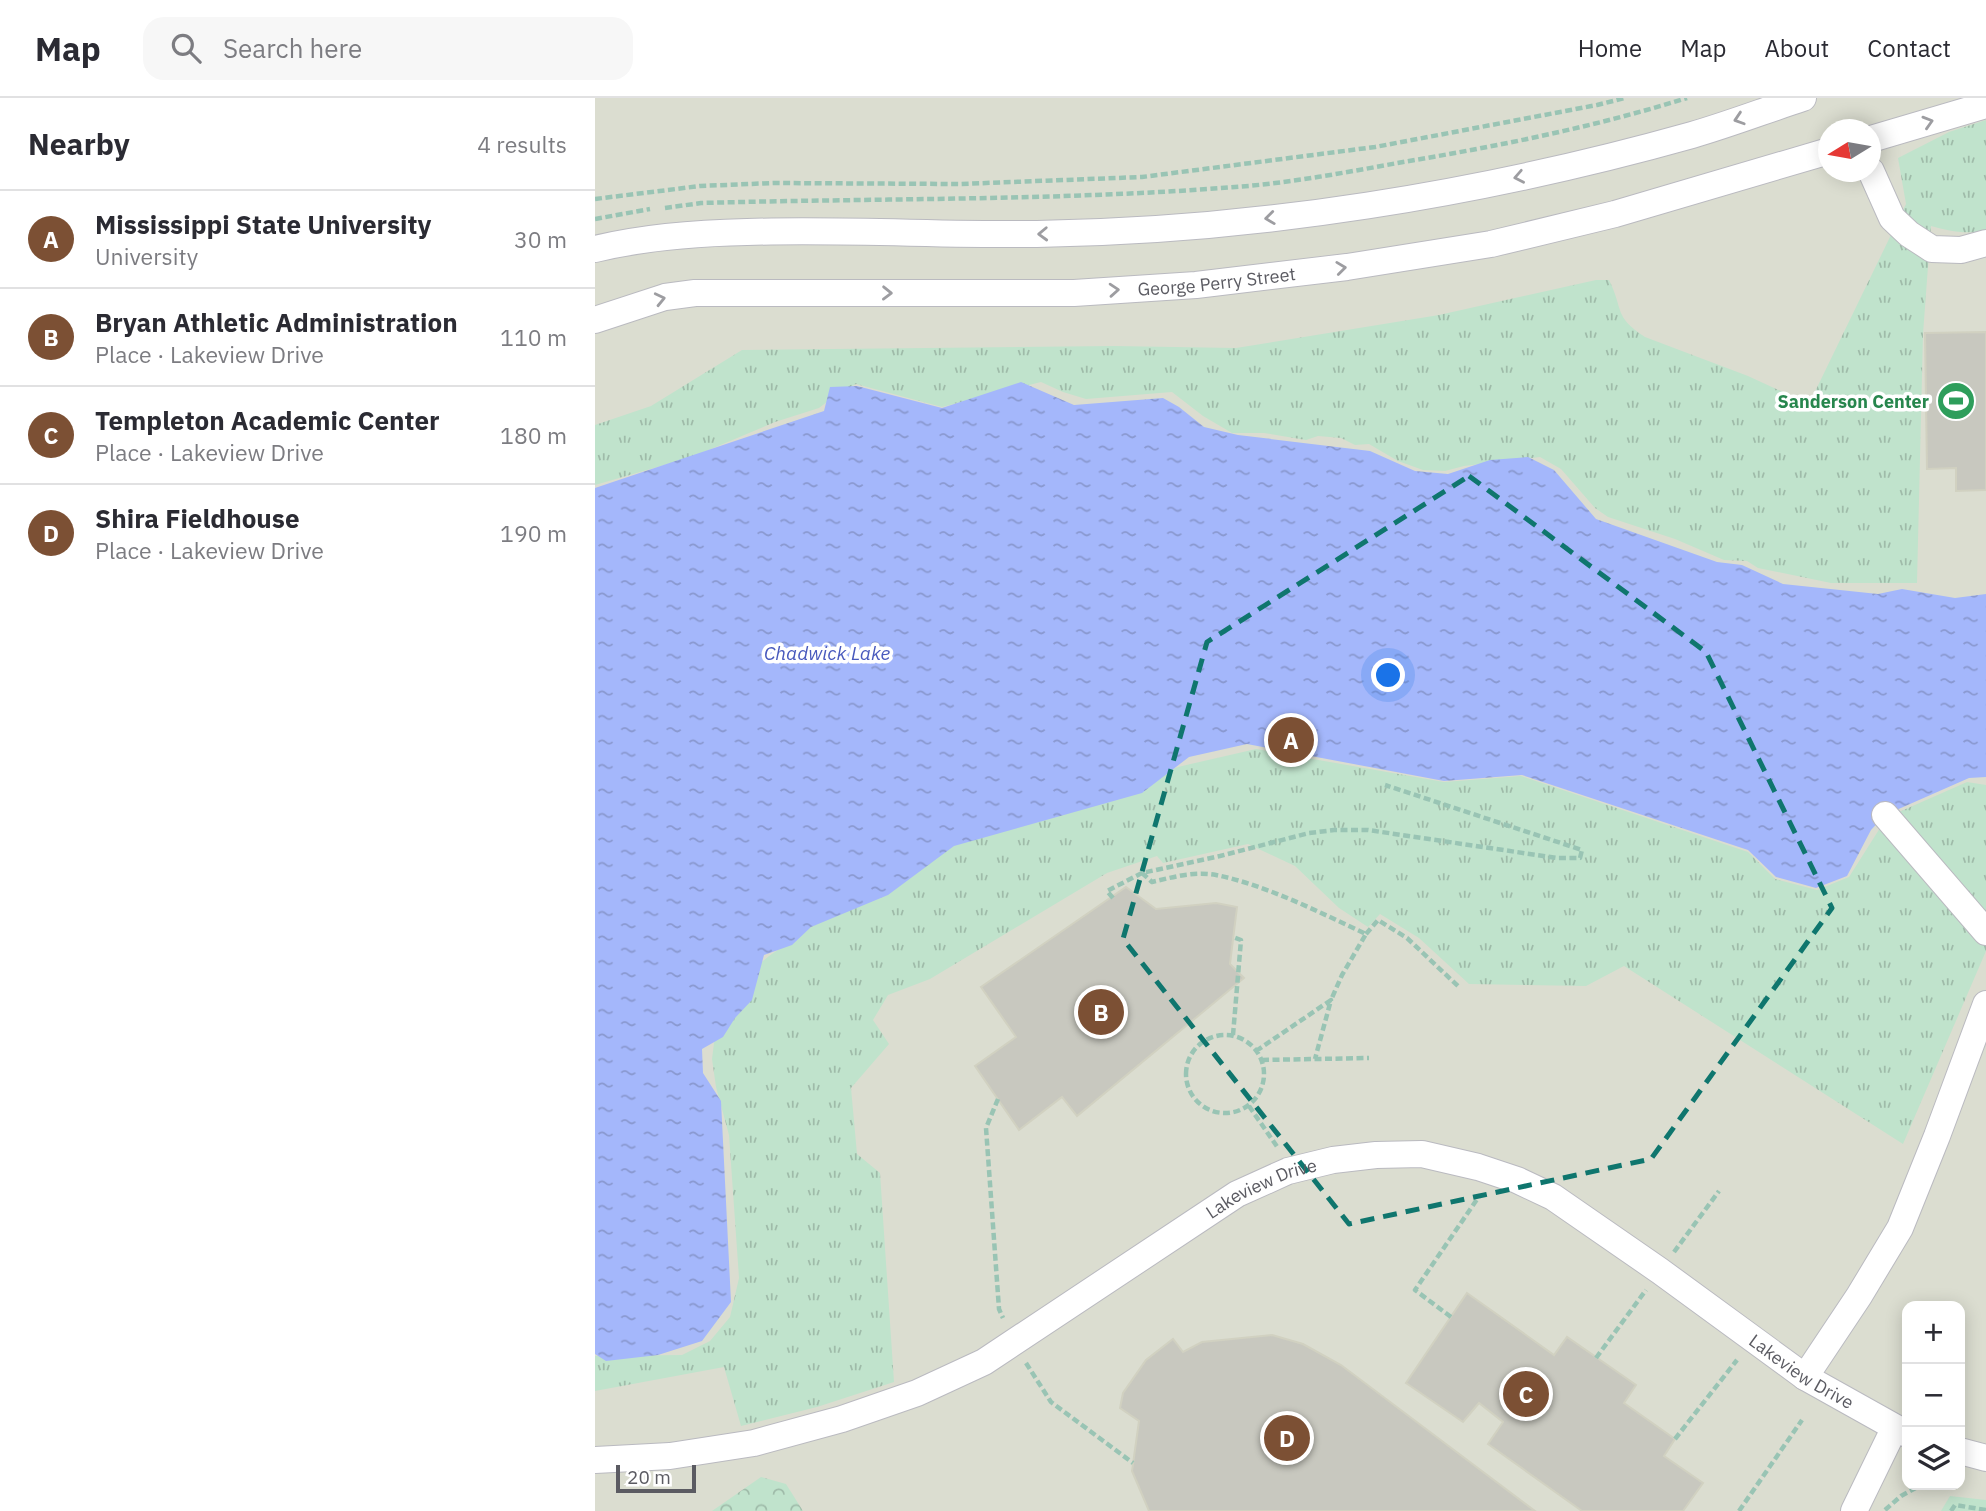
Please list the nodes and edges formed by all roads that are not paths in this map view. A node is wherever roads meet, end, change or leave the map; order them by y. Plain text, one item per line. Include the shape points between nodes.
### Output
1 (1803, 98) edge
2 (1986, 104) edge
3 (1881, 136) edge
4 (1818, 154) edge
5 (1876, 182) edge
6 (1986, 243) edge
7 (595, 249) edge
8 (595, 320) edge
9 (1885, 815) dead end
10 (1986, 932) edge
11 (1986, 1004) edge
12 (1805, 1377) junction
13 (1901, 1431) edge
14 (1965, 1452) edge
15 (1986, 1458) edge
16 (595, 1460) edge
17 (1854, 1511) edge

1 -> 7 street via 1695,134 1525,176 1214,225 1037,234 695,233
3 -> 2 street
8 -> 4 street, George Perry Street via 665,297 705,292 1074,293 1196,285 1347,267 1491,244 1615,214
5 - 6 street via 1892,218 1932,249 1961,250
9 - 10 street
11 - 12 street via 1900,1228
12 - 13 street, Lakeview Drive
12 - 16 street, Lakeview Drive via 1553,1197 1478,1167 1422,1154 1375,1155 1288,1171 1237,1194 984,1362 917,1393 754,1443 670,1456
13 - 17 street
14 - 15 street

